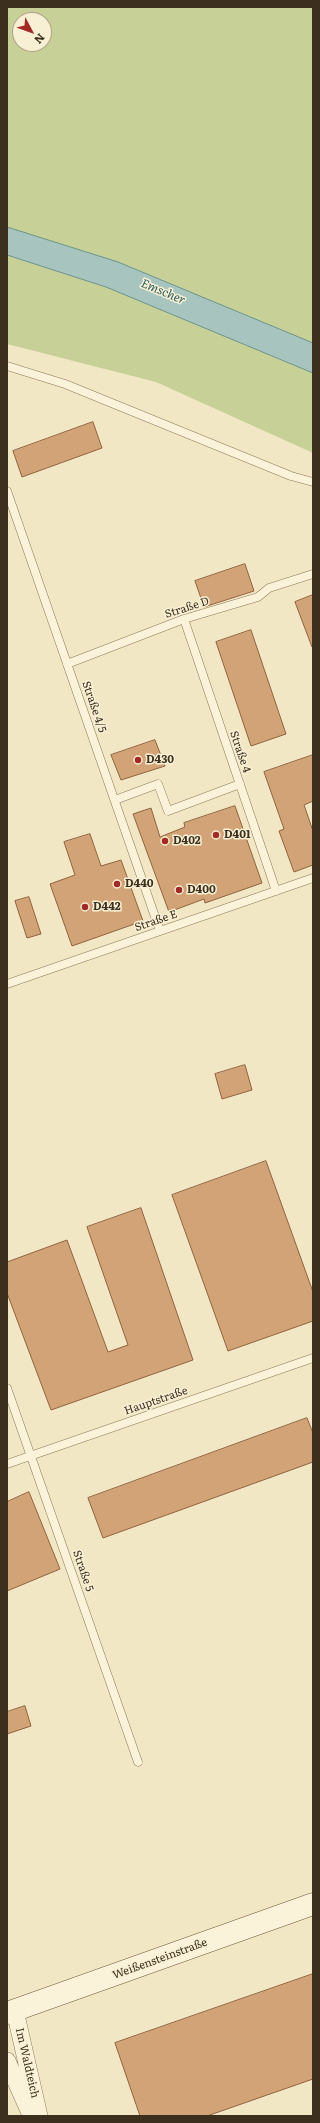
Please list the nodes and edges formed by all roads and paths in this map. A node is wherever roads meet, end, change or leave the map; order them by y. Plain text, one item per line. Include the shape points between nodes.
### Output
1 (7, 366) edge
2 (313, 482) edge
3 (7, 491) edge
4 (313, 574) edge
5 (184, 620) junction
6 (67, 664) junction
7 (240, 784) junction
8 (115, 800) junction
9 (313, 878) edge
10 (276, 891) junction
11 (160, 931) junction
12 (7, 984) edge
13 (313, 1358) edge
14 (7, 1388) edge
15 (31, 1456) junction
16 (7, 1464) edge
17 (138, 1762) dead end
18 (313, 1904) edge
19 (11, 2012) edge
20 (7, 2061) edge
21 (32, 2116) edge
22 (39, 2116) edge

1 - 2 lane via 65,384 291,476
3 - 6 lane, Straße 4/5
4 - 5 lane, Straße D via 269,588 258,598
5 - 6 lane, Straße D
5 - 7 lane, Straße 4
6 - 8 lane, Straße 4/5
7 - 8 lane via 168,811 158,784
7 - 10 lane, Straße 4
8 - 11 lane, Straße 4/5
9 - 10 lane, Straße E
10 - 11 lane, Straße E
11 - 12 lane, Straße E
13 - 15 lane, Hauptstraße
14 - 15 lane, Straße 5
15 - 16 lane, Hauptstraße
15 - 17 lane, Straße 5
18 - 19 street, Weißensteinstraße
19 - 22 street, Im Waldteich
20 - 21 street, Im Waldteich

